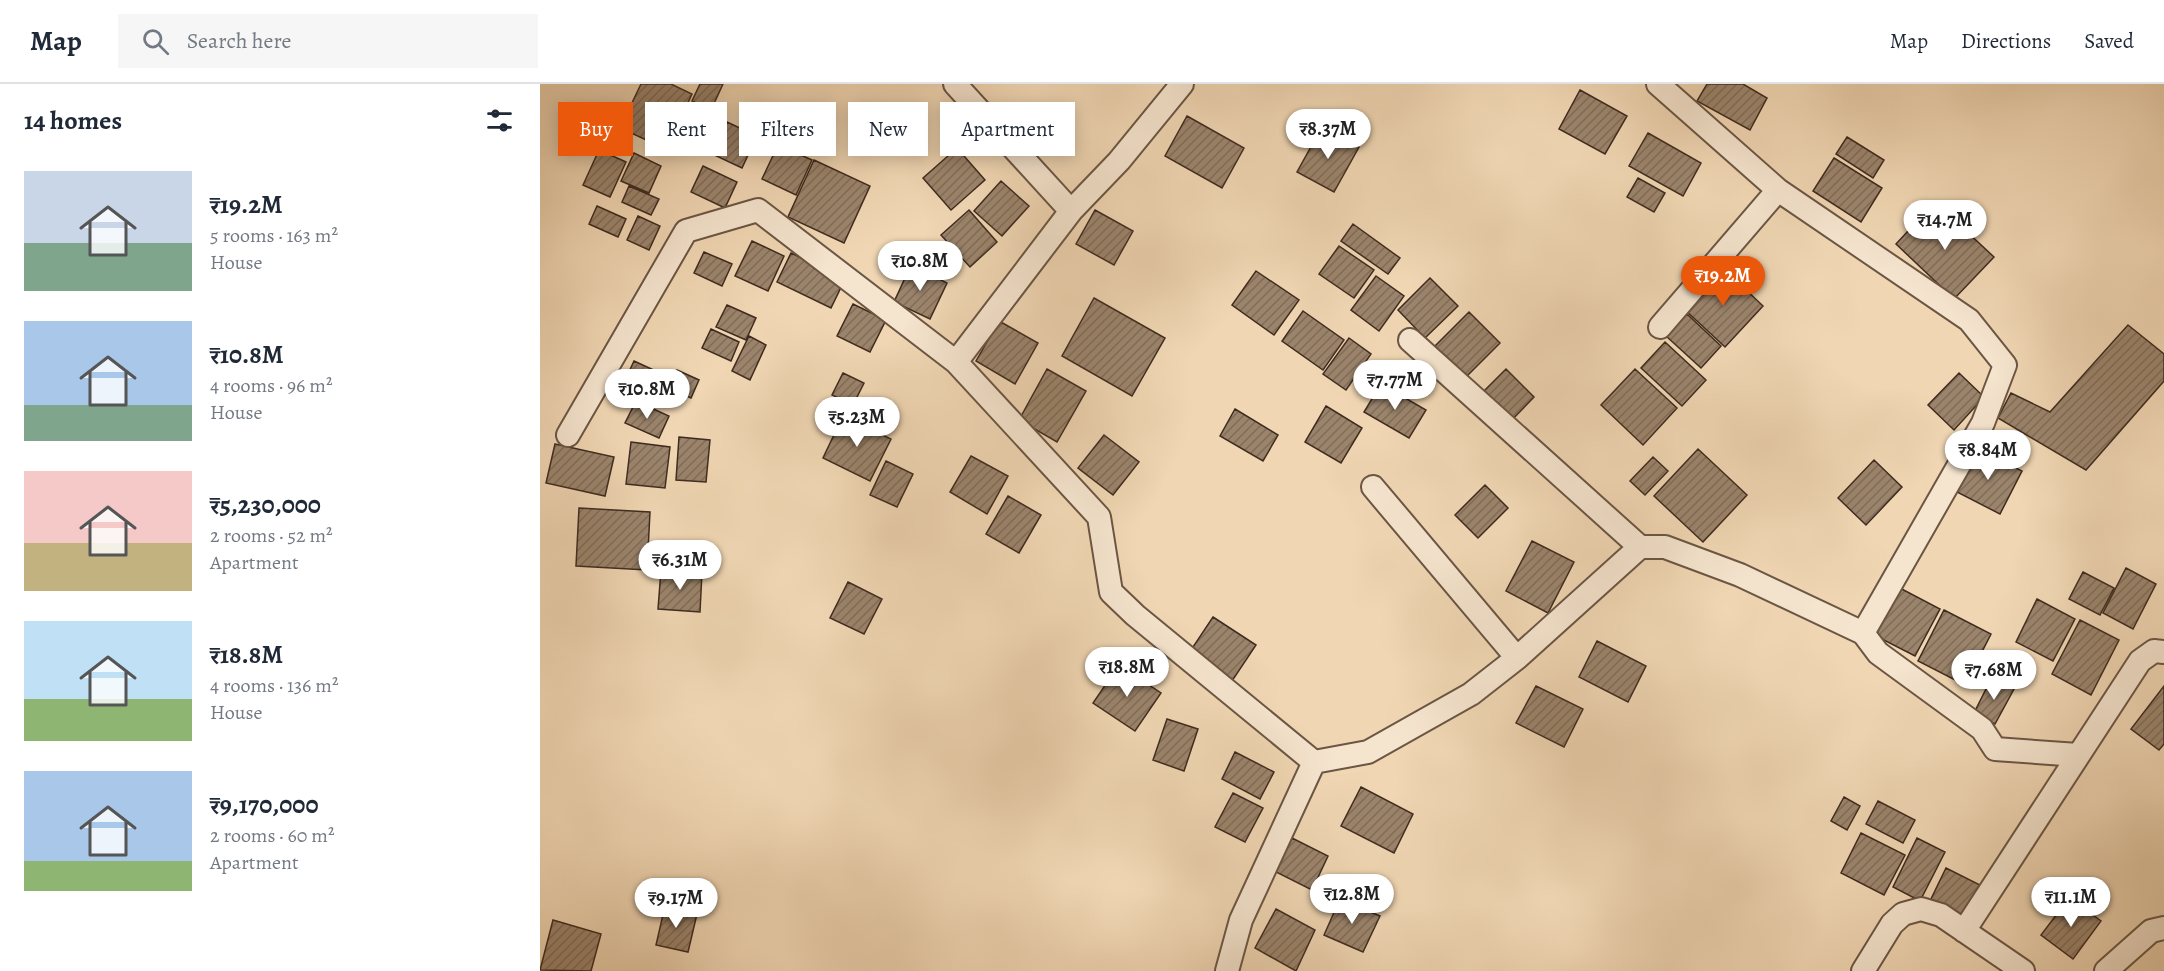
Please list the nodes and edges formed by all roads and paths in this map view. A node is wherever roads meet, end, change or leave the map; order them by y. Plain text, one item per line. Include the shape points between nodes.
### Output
1 (955, 84) edge
2 (1182, 84) edge
3 (1658, 84) edge
4 (1778, 190) junction
5 (1071, 211) junction
6 (1660, 327) dead end
7 (1410, 340) dead end
8 (956, 362) junction
9 (568, 435) dead end
10 (1373, 487) dead end
11 (1640, 547) junction
12 (1863, 633) junction
13 (2164, 652) edge
14 (1517, 657) junction
15 (2078, 755) junction
16 (1314, 762) junction
17 (2164, 928) edge
18 (1964, 931) junction
19 (1227, 971) edge
20 (1863, 971) edge
21 (2023, 971) edge
22 (2106, 971) edge

1 - 5 street
2 - 5 street via 1119,161
3 - 4 street
4 - 6 street
4 - 12 street via 1969,320 2005,365 1983,423
5 - 8 street
7 - 11 street
8 - 9 street via 758,210 686,231
8 - 16 street via 1099,517 1111,592
10 - 14 street
11 - 12 street via 1665,547 1740,575
11 - 14 street
12 - 15 street via 1878,653 1982,729 1995,749
13 - 15 street via 2154,651 2140,661
14 - 16 street via 1471,694 1368,752
15 - 18 street
16 - 19 street via 1242,920
17 - 22 street via 2151,931
18 - 20 street via 1941,915 1921,909 1903,914 1892,924
18 - 21 street

